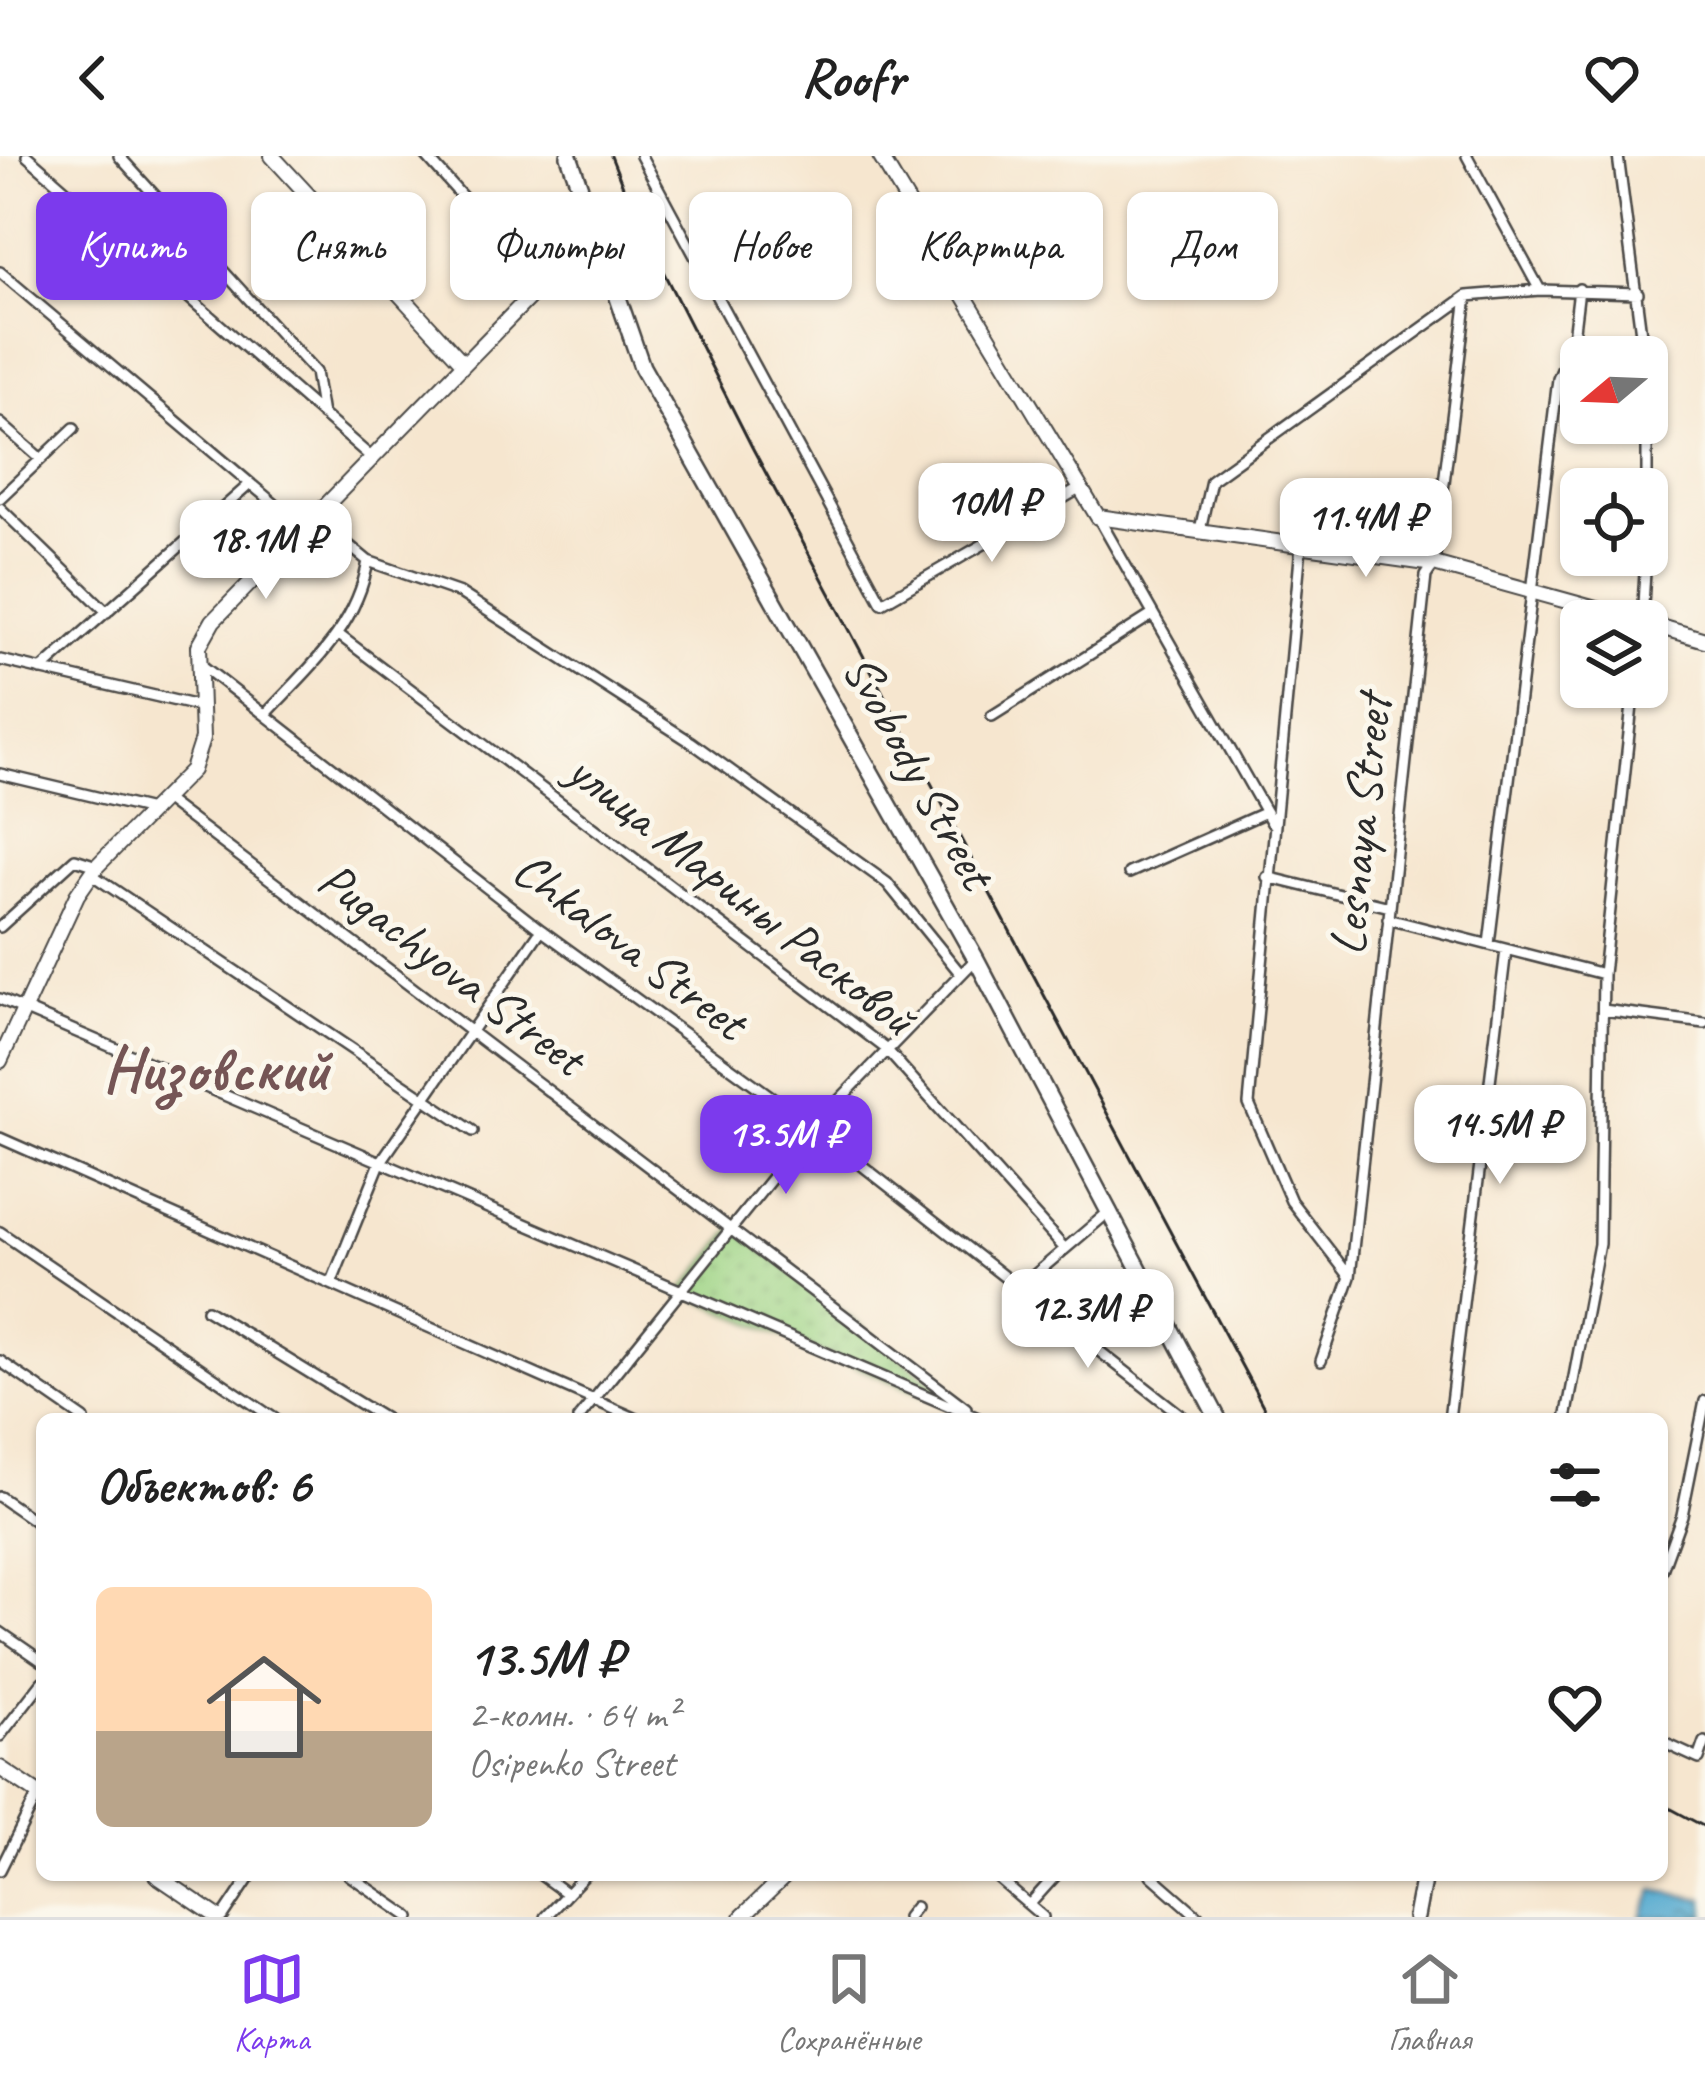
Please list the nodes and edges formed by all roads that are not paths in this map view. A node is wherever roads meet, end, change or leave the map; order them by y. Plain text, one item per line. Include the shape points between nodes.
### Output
1 (28, 156) edge
2 (119, 156) edge
3 (272, 156) edge
4 (426, 156) edge
5 (569, 156) edge
6 (641, 156) edge
7 (880, 156) edge
8 (1468, 156) edge
9 (1618, 156) edge
10 (458, 192) edge
11 (580, 192) edge
12 (0, 272) edge
13 (1580, 289) junction
14 (1540, 290) junction
15 (1638, 293) junction
16 (1467, 296) junction
17 (526, 300) edge
18 (618, 300) edge
19 (1642, 336) edge
20 (464, 364) junction
21 (322, 415) junction
22 (0, 423) edge
23 (74, 428) dead end
24 (372, 458) junction
25 (41, 459) junction
26 (250, 484) junction
27 (1079, 489) junction
28 (0, 498) edge
29 (0, 508) edge
30 (1098, 517) junction
31 (303, 528) junction
32 (1200, 530) junction
33 (1301, 546) junction
34 (368, 561) junction
35 (1434, 564) junction
36 (1528, 592) junction
37 (1560, 600) edge
38 (106, 612) junction
39 (1152, 615) junction
40 (1668, 629) edge
41 (339, 635) junction
42 (1705, 640) edge
43 (0, 660) edge
44 (200, 664) junction
45 (41, 670) junction
46 (202, 707) junction
47 (1632, 708) edge
48 (266, 714) junction
49 (992, 716) dead end
50 (0, 774) edge
51 (163, 798) junction
52 (151, 810) junction
53 (1270, 810) junction
54 (94, 870) junction
55 (1129, 873) dead end
56 (1268, 877) junction
57 (1389, 913) junction
58 (0, 927) edge
59 (542, 930) junction
60 (1489, 944) junction
61 (1506, 950) junction
62 (976, 959) junction
63 (960, 974) junction
64 (1603, 974) junction
65 (0, 999) edge
66 (1603, 1010) junction
67 (23, 1011) junction
68 (1705, 1023) edge
69 (470, 1031) junction
70 (885, 1048) junction
71 (0, 1061) edge
72 (424, 1099) junction
73 (813, 1127) junction
74 (472, 1131) dead end
75 (0, 1138) edge
76 (380, 1163) junction
77 (1111, 1210) junction
78 (731, 1230) junction
79 (0, 1232) edge
80 (1065, 1249) junction
81 (1350, 1276) junction
82 (331, 1284) junction
83 (1018, 1288) junction
84 (681, 1292) junction
85 (207, 1310) dead end
86 (1321, 1360) dead end
87 (0, 1361) edge
88 (594, 1400) junction
89 (1705, 1401) edge
90 (257, 1407) junction
91 (75, 1413) edge
92 (252, 1413) edge
93 (266, 1413) edge
94 (375, 1413) edge
95 (584, 1413) edge
96 (623, 1413) edge
97 (967, 1413) edge
98 (972, 1413) edge
99 (1178, 1413) edge
100 (1215, 1413) edge
101 (1450, 1413) edge
102 (1567, 1413) edge
103 (0, 1496) edge
104 (36, 1522) edge
105 (1668, 1554) edge
106 (0, 1632) edge
107 (36, 1657) edge
108 (36, 1690) edge
109 (0, 1736) edge
110 (1705, 1742) edge
111 (1668, 1745) edge
112 (0, 1768) edge
113 (36, 1792) edge
114 (36, 1802) edge
115 (0, 1870) edge
116 (165, 1881) edge
117 (246, 1881) edge
118 (358, 1881) edge
119 (549, 1881) edge
120 (579, 1881) edge
121 (780, 1881) edge
122 (1001, 1881) edge
123 (1051, 1881) edge
124 (1158, 1881) edge
125 (1423, 1881) edge
126 (567, 1894) junction
127 (1029, 1906) junction
128 (220, 1917) edge
129 (410, 1917) edge
130 (545, 1917) edge
131 (742, 1917) edge
132 (1042, 1917) edge
133 (1199, 1917) edge
134 (1416, 1917) edge

1 - 21 street
2 - 21 street via 315,372
3 - 20 main road
4 - 10 street
5 - 11 main road, Svobody Street
6 - 27 street via 882,603
7 - 27 main road
8 - 14 street
9 - 15 street
12 - 26 street
13 - 14 street
13 - 15 street
13 - 36 street via 1558,379
14 - 16 street
15 - 19 street
16 - 32 street via 1210,480
16 - 35 street, Lesnaya Street
17 - 20 main road
18 - 62 main road, Svobody Street via 642,367
20 - 24 main road
21 - 24 street
22 - 25 street
23 - 25 street
24 - 31 main road
25 - 28 street
26 - 31 street
26 - 38 street
27 - 30 main road
29 - 38 street
30 - 32 main road
30 - 39 street
31 - 34 street via 323,524
31 - 44 main road via 213,621 199,646
32 - 33 main road
33 - 35 main road
33 - 53 street
34 - 41 street via 362,597
34 - 63 street via 460,593 691,742 887,883
35 - 36 main road
35 - 57 street, Lesnaya Street via 1426,576
36 - 37 main road
36 - 60 street
38 - 45 street
39 - 49 street
39 - 53 street
40 - 42 main road
41 - 48 street
41 - 70 street, улица Марины Расковой
43 - 45 street
44 - 46 main road
44 - 48 street, Chkalova Street
45 - 46 street
46 - 51 main road via 192,770
47 - 64 street
48 - 59 street, Chkalova Street
50 - 52 street
51 - 52 main road
51 - 69 street, Pugachyova Street
52 - 54 main road
53 - 55 street
53 - 56 street
54 - 58 street via 75,859
54 - 67 main road
54 - 72 street
56 - 57 street
56 - 81 street via 1249,1104 1292,1201
57 - 60 street
57 - 81 street, Lesnaya Street
59 - 69 street
59 - 73 street, Chkalova Street
60 - 61 street
61 - 64 street
61 - 101 street
62 - 63 street
62 - 77 main road, Svobody Street
63 - 70 street
64 - 66 street
65 - 67 street
66 - 68 street
66 - 102 street via 1599,1244
67 - 71 main road
67 - 76 street
69 - 72 street
69 - 78 street, Pugachyova Street
70 - 73 street
70 - 80 street, улица Марины Расковой
72 - 74 street
72 - 76 street
73 - 78 street
73 - 83 street, Chkalova Street
75 - 82 street
76 - 82 street
76 - 84 street
77 - 80 street
77 - 100 main road, Svobody Street
78 - 84 street
78 - 98 street, Pugachyova Street
79 - 90 street
80 - 83 street
81 - 86 street, Lesnaya Street
82 - 88 street
83 - 99 street, Chkalova Street
84 - 88 street
84 - 97 street
85 - 94 street
87 - 91 street
88 - 95 street
88 - 96 street
89 - 105 street
90 - 92 street
90 - 93 street
103 - 104 street
106 - 107 street
108 - 109 street
110 - 111 street via 1699,1760
112 - 113 main road
114 - 115 street
116 - 128 main road
117 - 128 street
118 - 129 street
119 - 126 street
120 - 126 street
121 - 131 main road
122 - 127 street
123 - 127 street
124 - 133 street
125 - 134 main road
126 - 130 street
127 - 132 street

